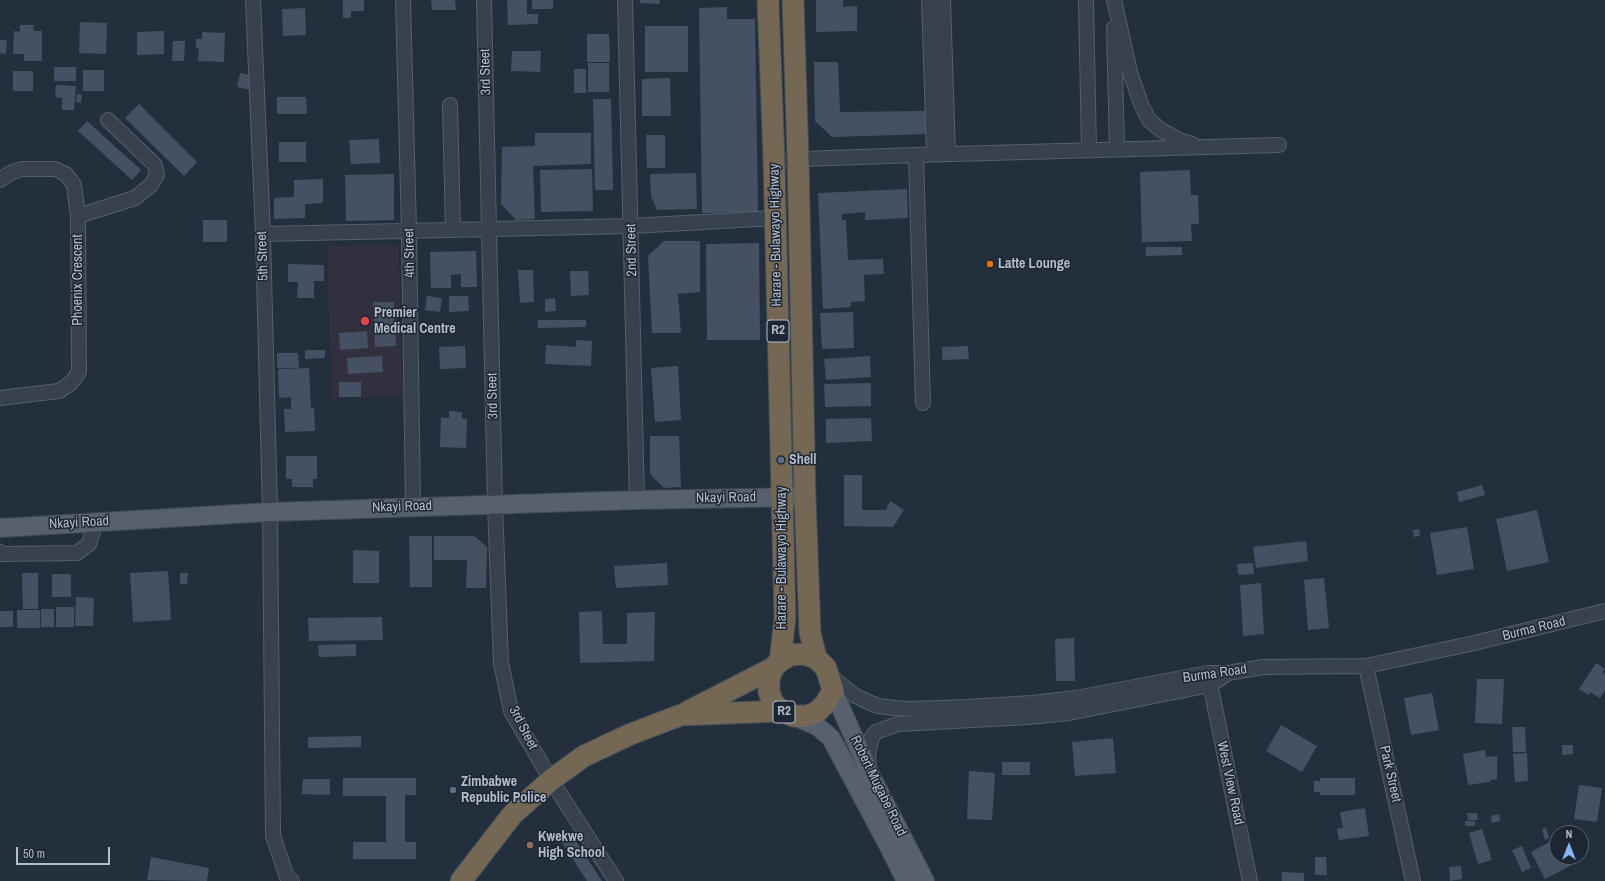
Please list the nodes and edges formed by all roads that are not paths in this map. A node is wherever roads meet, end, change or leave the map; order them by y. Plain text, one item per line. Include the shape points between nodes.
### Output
1 (254, 0) edge
2 (403, 0) edge
3 (484, 0) edge
4 (626, 0) edge
5 (768, 0) edge
6 (793, 0) edge
7 (929, 0) edge
8 (943, 0) edge
9 (1086, 0) edge
10 (1114, 0) edge
11 (794, 38) junction
12 (770, 39) junction
13 (450, 105) dead end
14 (108, 120) dead end
15 (1279, 145) dead end
16 (1202, 147) junction
17 (1117, 149) junction
18 (1089, 150) junction
19 (941, 154) junction
20 (916, 155) junction
21 (774, 160) junction
22 (798, 160) junction
23 (0, 180) edge
24 (78, 216) junction
25 (775, 218) junction
26 (631, 226) junction
27 (410, 230) junction
28 (453, 230) junction
29 (490, 230) junction
30 (263, 234) junction
31 (803, 380) junction
32 (779, 381) junction
33 (0, 398) edge
34 (923, 403) dead end
35 (781, 452) junction
36 (804, 452) junction
37 (782, 497) junction
38 (805, 497) junction
39 (637, 500) junction
40 (495, 504) junction
41 (413, 506) junction
42 (270, 512) junction
43 (96, 522) junction
44 (0, 528) edge
45 (0, 552) edge
46 (1605, 611) edge
47 (816, 658) junction
48 (776, 665) junction
49 (1366, 666) junction
50 (1209, 679) junction
51 (831, 683) junction
52 (788, 714) junction
53 (681, 715) junction
54 (870, 774) junction
55 (551, 780) junction
56 (287, 880) edge
57 (461, 881) edge
58 (616, 881) edge
59 (906, 881) edge
60 (925, 881) edge
61 (1250, 881) edge
62 (1414, 881) edge

1 - 30 street, 5th Street
2 - 27 street, 4th Street
3 - 29 street, 3rd Steet
4 - 26 street, 2nd Street
5 - 12 highway, Harare - Bulawayo Highway / R2
6 - 11 highway, Harare - Bulawayo Highway / R2
7 - 19 street
8 - 19 street
9 - 18 street
10 - 16 street via 1130,72 1149,120 1179,140
10 - 17 street
11 - 12 highway
11 - 22 highway, Harare - Bulawayo Highway / R2
12 - 21 highway, Harare - Bulawayo Highway / R2
13 - 28 street
14 - 24 street via 155,165 157,175 135,198
15 - 16 street
16 - 17 street
17 - 18 street
18 - 19 street
19 - 20 street
20 - 22 street
20 - 34 street
21 - 22 street
21 - 25 highway, Harare - Bulawayo Highway / R2
22 - 31 highway, Harare - Bulawayo Highway / R2
23 - 24 street, Phoenix Crescent via 22,169 54,169 66,174 74,184
24 - 33 street, Phoenix Crescent via 79,372 71,383 59,390
25 - 26 street
25 - 32 highway, Harare - Bulawayo Highway / R2
26 - 29 street
26 - 39 street, 2nd Street
27 - 28 street
27 - 30 street
27 - 41 street, 4th Street
28 - 29 street
29 - 40 street, 3rd Steet
30 - 42 street, 5th Street
31 - 32 highway
31 - 36 highway, Harare - Bulawayo Highway / R2
32 - 35 highway, Harare - Bulawayo Highway / R2
35 - 36 highway
35 - 37 highway, Harare - Bulawayo Highway / R2
36 - 38 highway, Harare - Bulawayo Highway / R2
37 - 38 main road, Nkayi Road
37 - 39 main road, Nkayi Road
37 - 48 highway, Harare - Bulawayo Highway / R2 via 784,618
38 - 47 highway, Harare - Bulawayo Highway / R2 via 810,632
39 - 40 main road, Nkayi Road
40 - 41 main road, Nkayi Road
40 - 55 street, 3rd Steet via 501,662 505,685 511,710
41 - 42 main road, Nkayi Road
42 - 43 main road, Nkayi Road
42 - 56 street, 5th Street via 273,836
43 - 44 main road, Nkayi Road
43 - 45 street via 89,544 77,553
46 - 49 street, Burma Road
47 - 48 highway, R2 via 804,654 791,655
47 - 51 highway, Harare - Bulawayo Highway / R2 via 826,668
48 - 52 highway, Harare - Bulawayo Highway / R2 via 769,679 769,692 773,703
48 - 53 highway, R2
49 - 50 street, Burma Road via 1263,667
49 - 62 street, Park Street
50 - 51 street, Burma Road via 1076,698 910,709 878,706
50 - 54 street via 1112,706 1062,714 898,724 876,732 872,737 868,754
50 - 61 street, West View Road
51 - 52 highway, R2 via 826,703 817,712 806,716
51 - 54 main road, Robert Mugabe Road
52 - 53 highway, R2
52 - 59 main road, Robert Mugabe Road via 817,726 831,738
53 - 55 highway, R2 via 584,756
54 - 60 main road, Robert Mugabe Road
55 - 57 highway, R2 via 512,815
55 - 58 street, 3rd Steet

